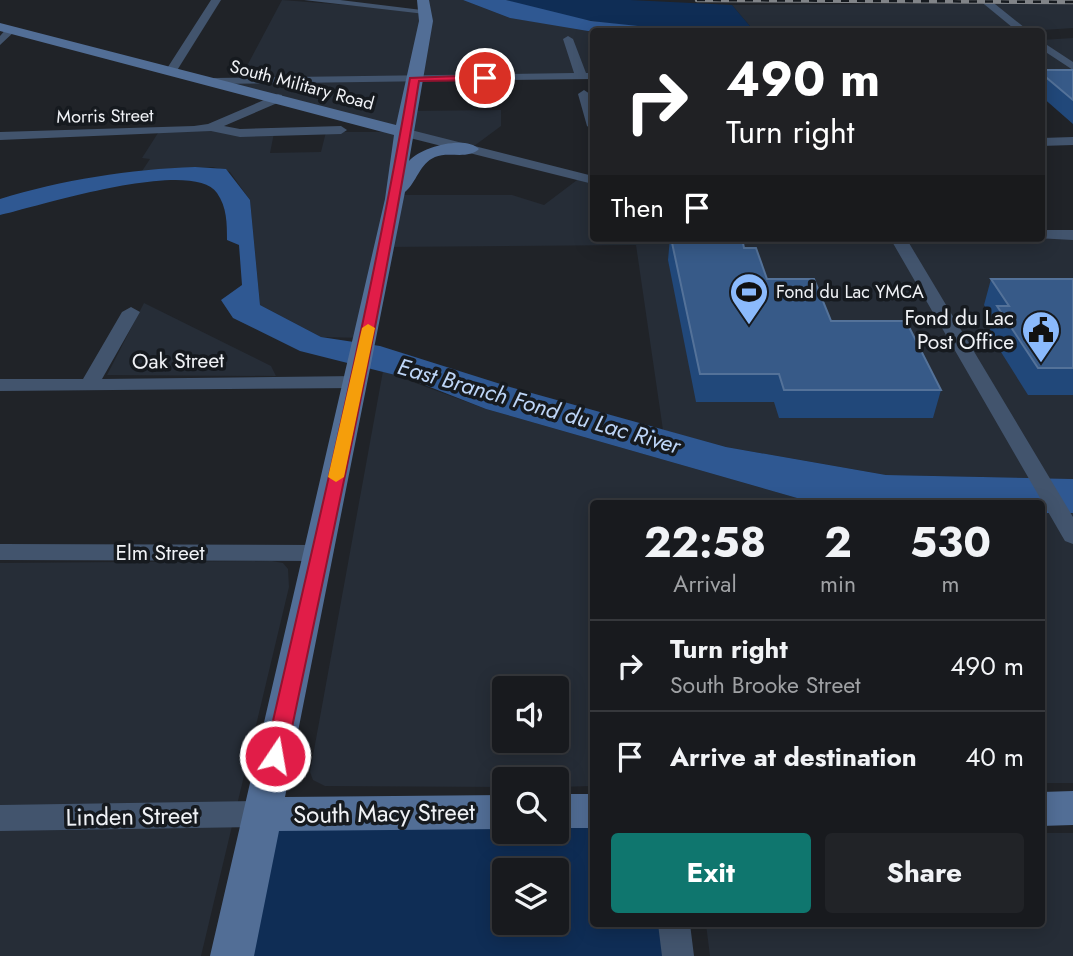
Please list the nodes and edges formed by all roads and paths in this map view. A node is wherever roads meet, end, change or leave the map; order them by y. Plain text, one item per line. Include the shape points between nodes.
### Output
1 (216, 0) edge
2 (309, 0) edge
3 (984, 0) edge
4 (424, 6) edge
5 (1020, 28) edge
6 (4, 33) edge
7 (568, 38) dead end
8 (1045, 48) edge
9 (172, 71) junction
10 (1069, 72) edge
11 (587, 76) edge
12 (415, 78) junction
13 (212, 81) junction
14 (584, 94) dead end
15 (278, 98) junction
16 (590, 115) edge
17 (211, 127) junction
18 (341, 130) dead end
19 (403, 132) junction
20 (0, 136) edge
21 (1073, 141) edge
22 (1045, 142) edge
23 (470, 149) junction
24 (590, 179) edge
25 (395, 199) junction
26 (1045, 235) edge
27 (1073, 235) edge
28 (900, 242) edge
29 (131, 312) dead end
30 (358, 376) junction
31 (0, 385) edge
32 (89, 385) junction
33 (1068, 527) edge
34 (0, 552) edge
35 (319, 553) junction
36 (1045, 808) edge
37 (1073, 808) edge
38 (569, 811) edge
39 (590, 811) edge
40 (492, 812) edge
41 (264, 814) junction
42 (0, 818) edge
43 (674, 927) edge
44 (232, 956) edge
45 (678, 956) edge

1 - 9 street
2 - 4 street
3 - 5 street
4 - 12 main road
6 - 9 main road, South Military Road
7 - 11 street
8 - 10 street
9 - 13 main road, South Military Road
11 - 12 street
12 - 13 street
12 - 19 main road
13 - 15 main road, South Military Road
14 - 16 street
15 - 17 street, Morris Street
15 - 19 main road, South Military Road
17 - 18 street, Morris Street via 240,133
17 - 20 street, Morris Street via 158,133
19 - 23 street, South Military Road
19 - 25 main road
21 - 22 street
23 - 24 street, South Military Road
23 - 25 main road via 438,150 416,160
25 - 30 main road
26 - 27 street
28 - 33 street
29 - 32 street
30 - 32 street, Oak Street
30 - 35 main road
31 - 32 street, Oak Street
34 - 35 street, Elm Street
35 - 41 main road
36 - 37 main road
38 - 39 main road
40 - 41 main road, South Macy Street
41 - 42 street, Linden Street
41 - 44 main road
43 - 45 street

